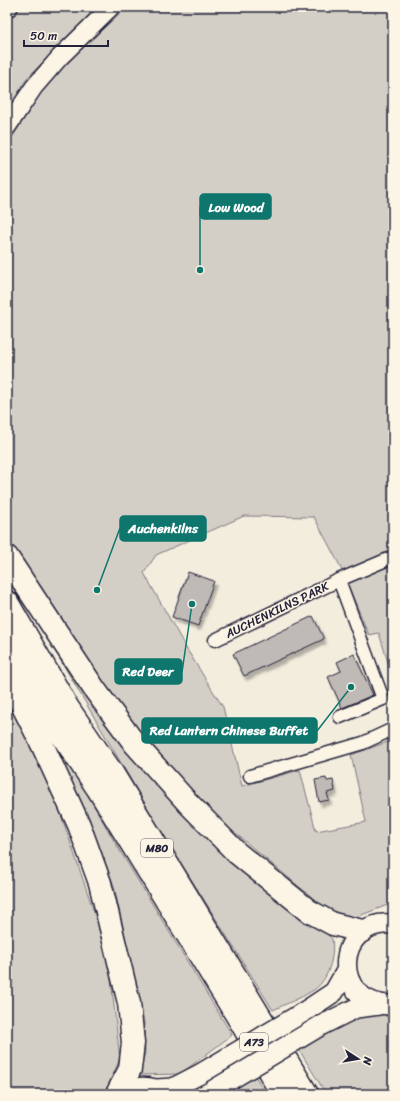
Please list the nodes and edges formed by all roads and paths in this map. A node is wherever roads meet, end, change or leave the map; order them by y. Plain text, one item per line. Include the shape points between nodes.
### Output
1 (111, 7) edge
2 (7, 126) edge
3 (7, 557) edge
4 (393, 557) edge
5 (339, 580) junction
6 (7, 602) edge
7 (215, 640) dead end
8 (7, 642) edge
9 (7, 675) edge
10 (340, 717) dead end
11 (393, 729) edge
12 (250, 776) dead end
13 (390, 921) edge
14 (362, 931) junction
15 (346, 971) junction
16 (386, 1005) edge
17 (211, 1091) edge
18 (161, 1092) edge
19 (117, 1094) edge
20 (120, 1094) edge
21 (282, 1094) edge
22 (307, 1094) edge

1 - 2 main road via 34,86
3 - 14 highway via 95,690 136,744 188,803 237,853 309,911 333,924
4 - 5 street, AUCHENKILNS PARK
5 - 7 street, AUCHENKILNS PARK
5 - 10 street, AUCHENKILNS PARK via 383,699
6 - 22 highway, M80 via 68,708 111,771
8 - 21 highway, M80 via 53,722 98,789
9 - 19 highway via 79,825 100,883 110,921 129,1002 133,1043 130,1069
11 - 12 street via 363,743
13 - 14 main road
14 - 15 main road, A73 via 349,949
15 - 16 main road, A73 via 357,993 367,1001
15 - 18 main road, A73, bridge via 334,992 307,1010 200,1074
16 - 17 main road, A73, bridge via 356,1008 320,1026
18 - 20 main road, A73 via 138,1087

